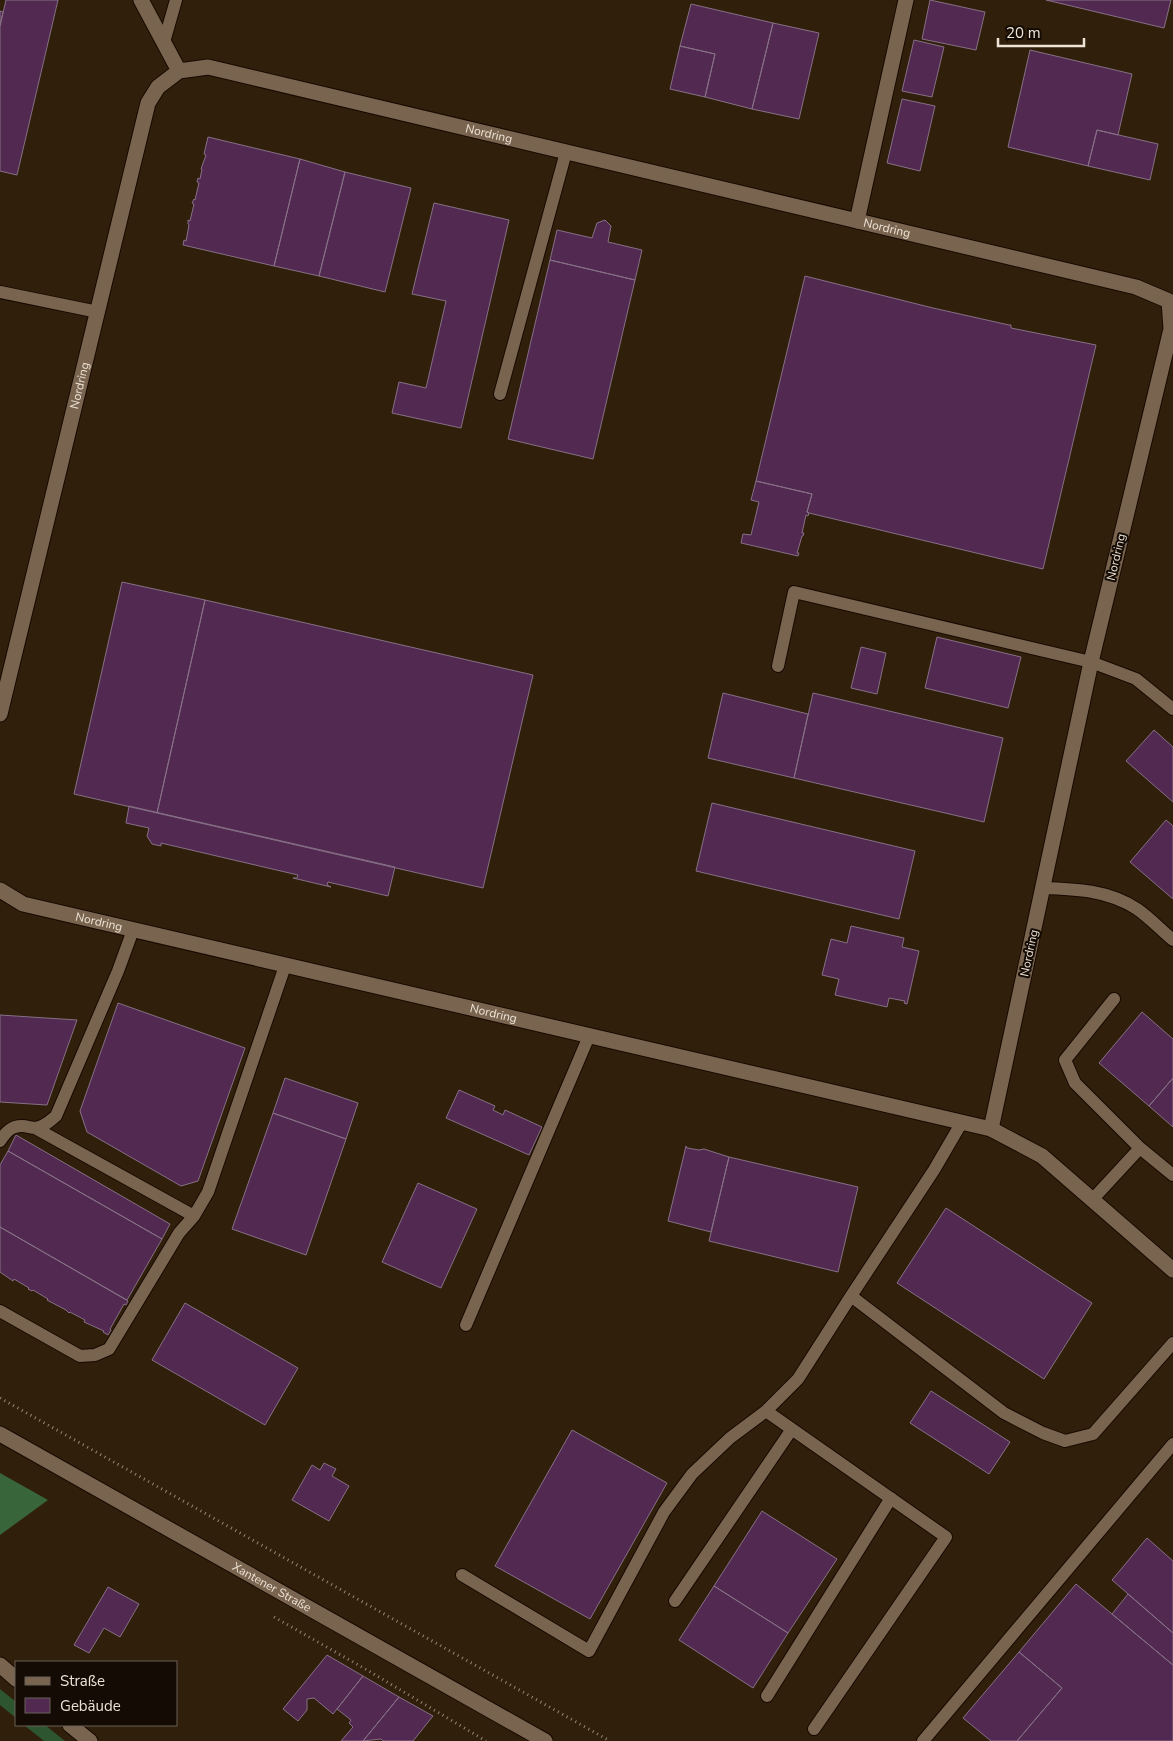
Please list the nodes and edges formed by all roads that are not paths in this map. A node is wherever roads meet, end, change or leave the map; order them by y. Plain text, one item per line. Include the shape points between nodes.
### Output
1 (141, 0) edge
2 (176, 0) edge
3 (906, 0) edge
4 (164, 42) junction
5 (179, 71) junction
6 (566, 152) junction
7 (857, 221) junction
8 (0, 292) edge
9 (98, 312) junction
10 (1172, 329) edge
11 (500, 394) dead end
12 (1091, 662) junction
13 (778, 666) dead end
14 (1173, 709) edge
15 (0, 714) edge
16 (1042, 888) junction
17 (0, 890) edge
18 (133, 930) junction
19 (1173, 940) edge
20 (285, 966) junction
21 (1114, 999) dead end
22 (589, 1036) junction
23 (962, 1122) junction
24 (35, 1128) junction
25 (991, 1129) junction
26 (0, 1142) edge
27 (1140, 1148) junction
28 (1173, 1174) edge
29 (1092, 1200) junction
30 (194, 1216) junction
31 (1173, 1270) edge
32 (851, 1296) junction
33 (0, 1311) edge
34 (466, 1325) dead end
35 (1173, 1343) edge
36 (766, 1410) junction
37 (792, 1429) junction
38 (0, 1434) edge
39 (1173, 1444) edge
40 (891, 1498) junction
41 (462, 1575) dead end
42 (675, 1600) dead end
43 (0, 1665) edge
44 (15, 1678) edge
45 (767, 1696) dead end
46 (71, 1726) edge
47 (814, 1729) dead end
48 (90, 1741) edge
49 (545, 1741) edge
50 (923, 1741) edge

1 - 4 street
2 - 4 lane
3 - 7 street, Nordring
4 - 5 street
5 - 6 street, Nordring via 208,68
5 - 9 street, Nordring via 158,87 148,103
6 - 7 street, Nordring
6 - 11 lane
7 - 10 street, Nordring via 1136,287 1169,301
8 - 9 lane
9 - 15 street, Nordring
10 - 12 street, Nordring
12 - 13 lane via 794,592
12 - 14 lane via 1136,679
12 - 16 street, Nordring
16 - 19 lane via 1077,889 1111,895 1137,909
16 - 25 street, Nordring
17 - 18 street, Nordring via 23,904
18 - 20 street, Nordring
18 - 24 lane via 56,1116
20 - 22 street, Nordring
20 - 30 lane via 208,1192
21 - 27 lane via 1065,1060 1075,1083
22 - 23 street, Nordring
22 - 34 lane
23 - 25 street, Nordring
23 - 32 lane
24 - 26 lane via 13,1127
24 - 30 lane
25 - 29 street, Nordring via 1042,1156
27 - 28 lane
27 - 29 lane
29 - 31 street, Nordring
30 - 33 lane via 179,1233 109,1349 95,1355 80,1356
32 - 35 lane via 1004,1413 1043,1433 1065,1440 1093,1434
32 - 36 lane via 798,1379
36 - 37 lane
36 - 41 lane via 692,1474 669,1505 588,1651
37 - 40 lane
37 - 42 lane
38 - 49 street, Xantener Straße
39 - 50 lane
40 - 45 lane
40 - 47 lane via 946,1537
43 - 44 street
46 - 48 street

